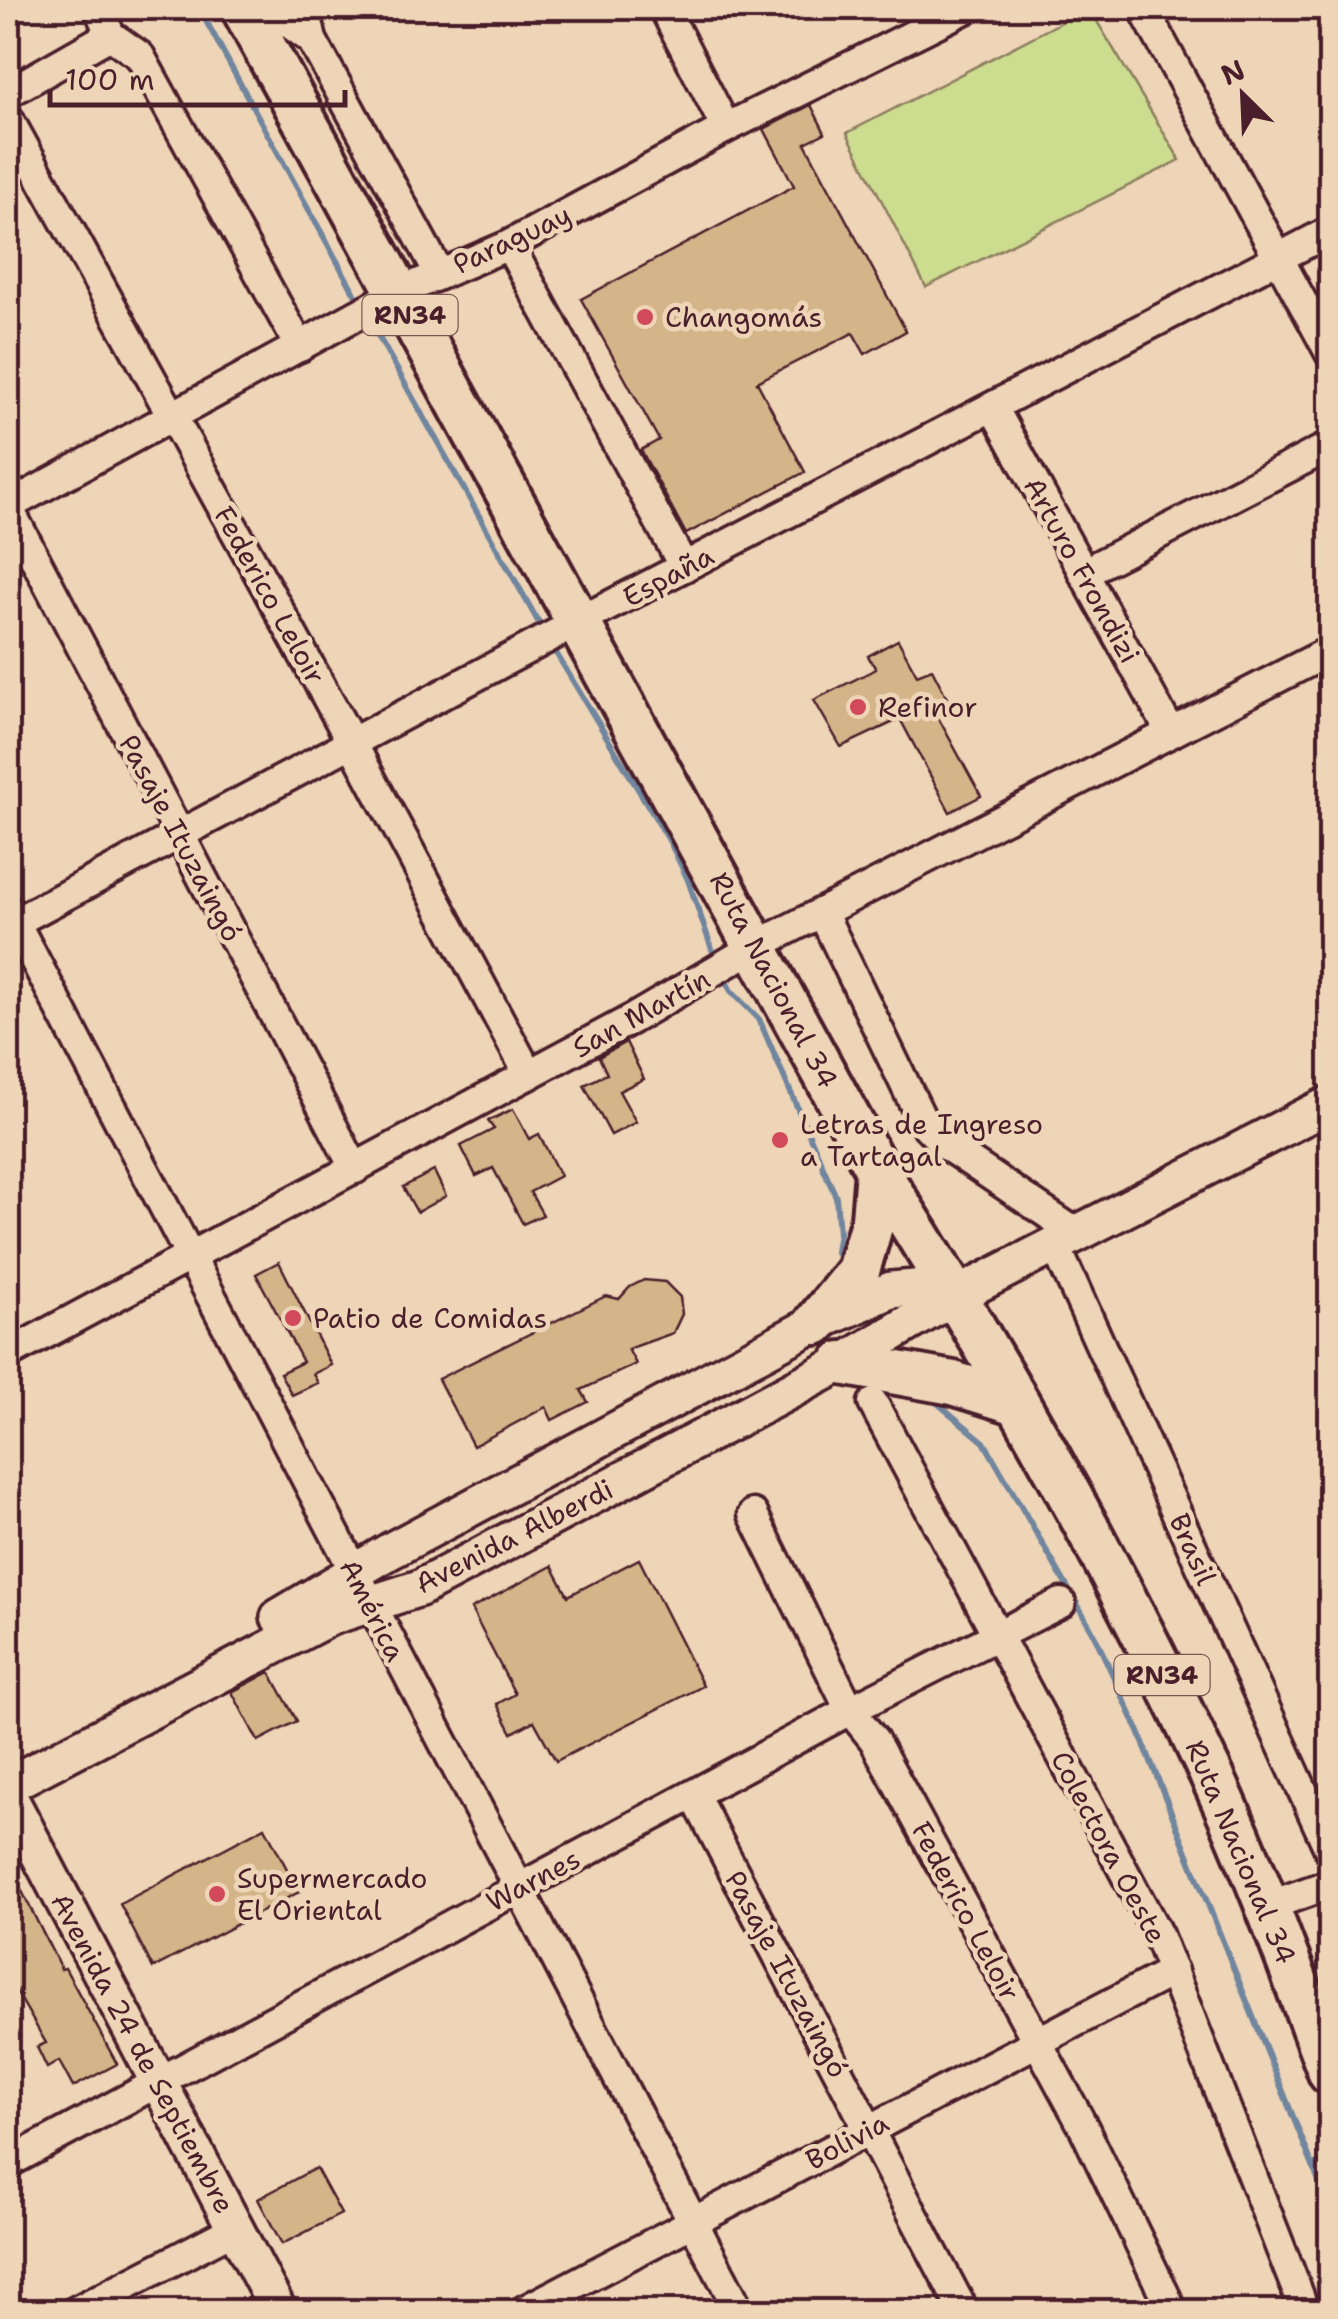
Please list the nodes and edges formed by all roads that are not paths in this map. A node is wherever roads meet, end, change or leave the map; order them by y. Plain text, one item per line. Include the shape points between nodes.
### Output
1 (99, 8) edge
2 (243, 8) edge
3 (268, 8) edge
4 (305, 8) edge
5 (664, 8) edge
6 (967, 8) edge
7 (1142, 8) edge
8 (931, 16) edge
9 (110, 35) junction
10 (312, 40) junction
11 (8, 93) edge
12 (8, 118) edge
13 (726, 128) junction
14 (391, 189) junction
15 (346, 199) junction
16 (1330, 231) edge
17 (508, 245) junction
18 (1278, 258) junction
19 (439, 273) junction
20 (375, 305) junction
21 (300, 347) junction
22 (1330, 354) edge
23 (993, 407) junction
24 (173, 418) junction
25 (1330, 446) edge
26 (8, 507) edge
27 (684, 567) junction
28 (1083, 573) junction
29 (558, 633) junction
30 (1330, 651) edge
31 (1172, 734) junction
32 (352, 743) junction
33 (179, 835) junction
34 (822, 912) junction
35 (10, 919) edge
36 (756, 946) junction
37 (529, 1075) junction
38 (1330, 1104) edge
39 (355, 1169) junction
40 (877, 1170) junction
41 (1068, 1241) junction
42 (192, 1257) junction
43 (957, 1295) junction
44 (816, 1324) junction
45 (8, 1354) edge
46 (842, 1363) junction
47 (689, 1391) junction
48 (1014, 1402) junction
49 (872, 1403) dead end
50 (710, 1433) junction
51 (753, 1514) dead end
52 (362, 1588) junction
53 (1061, 1603) dead end
54 (997, 1637) junction
55 (850, 1710) junction
56 (8, 1758) edge
57 (8, 1785) edge
58 (8, 1794) edge
59 (694, 1795) junction
60 (1330, 1851) edge
61 (1330, 1884) edge
62 (516, 1889) junction
63 (1268, 1906) junction
64 (1172, 1971) junction
65 (1036, 2043) junction
66 (1330, 2073) edge
67 (158, 2082) junction
68 (869, 2129) junction
69 (8, 2163) edge
70 (693, 2223) junction
71 (236, 2228) junction
72 (1302, 2307) edge
73 (74, 2312) edge
74 (280, 2312) edge
75 (521, 2312) edge
76 (740, 2312) edge
77 (964, 2312) edge
78 (1172, 2312) edge

1 - 9 street
2 - 15 highway, Ruta Nacional 34 / RN34
3 - 10 street
4 - 10 street
5 - 13 street
6 - 8 street, Paraguay
7 - 18 street
8 - 13 street, Paraguay
9 - 11 street
9 - 21 street via 140,56
10 - 14 street
12 - 24 street, Federico Leloir
13 - 17 street, Paraguay
14 - 15 street
14 - 19 street
15 - 20 highway, Ruta Nacional 34 / RN34
16 - 18 street, España
17 - 19 street, Paraguay
17 - 27 street
18 - 22 street
18 - 23 street, España
19 - 20 street, Paraguay
20 - 21 street, Paraguay
20 - 29 highway, Ruta Nacional 34 / RN34
21 - 24 street, Paraguay
23 - 27 street, España
23 - 28 street, Arturo Frondizi
24 - 26 street, Paraguay
24 - 32 street, Federico Leloir
25 - 28 street
26 - 33 street, Pasaje Ituzaingó
27 - 29 street, España
28 - 31 street, Arturo Frondizi
29 - 32 street, España
29 - 36 highway, Ruta Nacional 34 / RN34
30 - 31 street, San Martín
31 - 34 street, San Martín
32 - 33 street, España
32 - 37 street, Federico Leloir
33 - 35 street, España
33 - 39 street, Pasaje Ituzaingó
34 - 36 street, San Martín
34 - 41 street via 923,1122
35 - 42 street, América
36 - 37 street, San Martín
36 - 40 highway, Ruta Nacional 34 / RN34
37 - 39 street, San Martín
38 - 41 main road, Avenida Alberdi
39 - 42 street, San Martín
40 - 43 highway, Ruta Nacional 34 / RN34
40 - 44 highway via 873,1219 858,1271
41 - 43 main road, Avenida Alberdi
41 - 60 street, Brasil
42 - 45 street, San Martín
42 - 52 street, América
43 - 44 main road, Avenida Alberdi via 890,1290
43 - 46 main road, Avenida Alberdi
43 - 48 highway, Ruta Nacional 34 / RN34
44 - 47 main road, Avenida Alberdi
46 - 48 highway
46 - 50 main road, Avenida Alberdi
47 - 50 main road via 709,1400 716,1412
47 - 52 main road, Avenida Alberdi
48 - 63 highway, Ruta Nacional 34 / RN34 via 1172,1695
49 - 54 street, Colectora Oeste
50 - 52 main road, Avenida Alberdi via 420,1588
51 - 55 street, Federico Leloir
52 - 56 main road, Avenida Alberdi via 308,1602
52 - 57 main road, Avenida Alberdi via 330,1617
52 - 62 street, América
53 - 54 street, Warnes
54 - 55 street, Warnes
54 - 64 street, Colectora Oeste
55 - 59 street, Warnes
55 - 65 street, Federico Leloir via 874,1740
58 - 67 main road, Avenida 24 de Septiembre
59 - 62 street, Warnes
59 - 68 street, Pasaje Ituzaingó
61 - 63 street
62 - 67 street, Warnes
62 - 70 street, América
63 - 66 highway, Ruta Nacional 34 / RN34
64 - 65 street, Bolivia
64 - 72 street, Colectora Oeste
65 - 68 street, Bolivia
65 - 78 street, Federico Leloir
67 - 69 street, Warnes
67 - 71 main road, Avenida 24 de Septiembre
68 - 70 street, Bolivia
68 - 77 street, Pasaje Ituzaingó
70 - 75 street, Bolivia
70 - 76 street, América
71 - 73 street
71 - 74 main road, Avenida 24 de Septiembre

